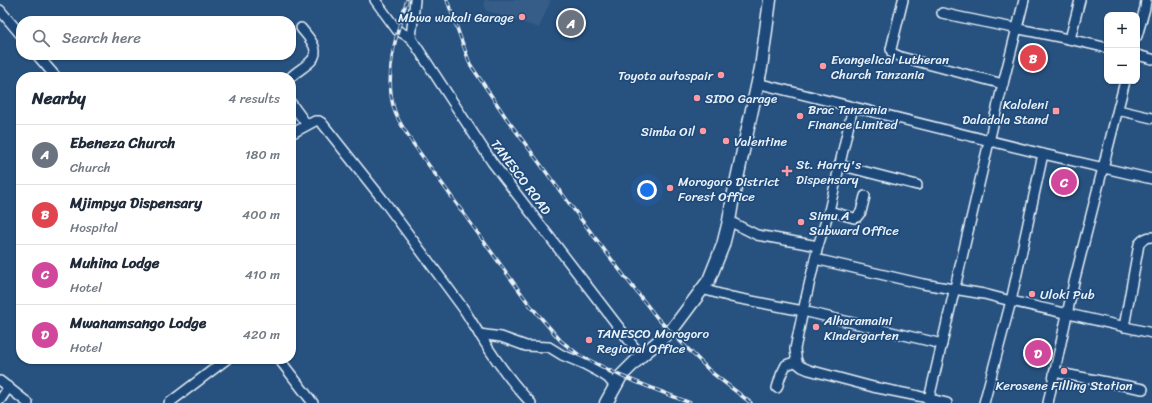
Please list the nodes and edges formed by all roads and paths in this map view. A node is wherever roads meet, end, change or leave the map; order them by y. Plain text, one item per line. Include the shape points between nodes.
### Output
1 (375, 0) edge
2 (415, 0) edge
3 (770, 0) edge
4 (902, 0) edge
5 (1024, 0) edge
6 (1080, 0) edge
7 (1146, 0) edge
8 (0, 10) edge
9 (942, 13) dead end
10 (1140, 26) edge
11 (300, 28) dead end
12 (16, 29) edge
13 (1018, 29) junction
14 (411, 38) junction
15 (1070, 39) junction
16 (1104, 47) edge
17 (1140, 56) edge
18 (1152, 59) edge
19 (42, 60) edge
20 (52, 72) edge
21 (296, 73) edge
22 (757, 83) junction
23 (1003, 84) junction
24 (1124, 84) edge
25 (853, 107) junction
26 (296, 110) edge
27 (1118, 110) junction
28 (1152, 118) edge
29 (307, 125) junction
30 (296, 131) edge
31 (990, 140) junction
32 (1044, 154) junction
33 (840, 165) junction
34 (1103, 168) junction
35 (1152, 179) edge
36 (917, 185) dead end
37 (865, 196) dead end
38 (828, 211) junction
39 (729, 221) junction
40 (1152, 237) edge
41 (818, 246) junction
42 (815, 259) junction
43 (702, 289) junction
44 (955, 289) junction
45 (1011, 301) junction
46 (803, 311) junction
47 (1067, 313) junction
48 (1124, 327) junction
49 (1152, 333) edge
50 (479, 334) junction
51 (942, 344) junction
52 (641, 356) junction
53 (797, 360) junction
54 (220, 364) edge
55 (283, 364) edge
56 (1054, 372) junction
57 (0, 381) edge
58 (615, 386) junction
59 (8, 388) junction
60 (777, 388) dead end
61 (1143, 389) dead end
62 (929, 399) junction
63 (0, 400) edge
64 (28, 403) edge
65 (169, 403) edge
66 (313, 403) edge
67 (530, 403) edge
68 (606, 403) edge
69 (947, 403) edge
70 (984, 403) edge
71 (1048, 403) edge

1 - 14 street via 397,30
2 - 14 street
3 - 22 main road
4 - 23 street via 892,53
5 - 13 street
6 - 15 street
7 - 10 street
8 - 12 street
9 - 13 street
11 - 21 street via 313,44 315,54 311,62
13 - 15 street
13 - 23 street
14 - 52 street, TANESCO ROAD via 492,162
15 - 16 street
17 - 18 street
19 - 20 street
22 - 25 street
22 - 39 main road
23 - 31 street
24 - 27 street
25 - 31 street
25 - 33 street
26 - 29 street
27 - 28 street
27 - 34 street
29 - 30 street
29 - 50 street via 319,121 328,131 425,256
31 - 32 street
31 - 44 street
32 - 34 street
32 - 45 street
33 - 36 street
33 - 38 street
34 - 35 street
34 - 47 street
37 - 38 street via 857,217
38 - 41 street
39 - 41 street via 757,235
39 - 43 main road via 723,245
40 - 48 street via 1139,244
41 - 42 street
42 - 44 street
42 - 46 street
43 - 46 street
43 - 52 main road via 670,331
44 - 45 street
44 - 51 street
45 - 47 street
45 - 70 street
46 - 51 street
46 - 53 street via 795,349
47 - 48 street
47 - 56 street
48 - 49 street
50 - 58 street via 501,337 526,346 549,347 599,372
50 - 67 street
51 - 62 street
52 - 58 main road via 621,376
53 - 60 street via 786,365
53 - 62 street via 797,363 809,370 873,388
54 - 65 street
55 - 66 street
56 - 61 street
56 - 71 street
57 - 59 street
58 - 68 main road
59 - 63 street
59 - 64 street
62 - 69 street

